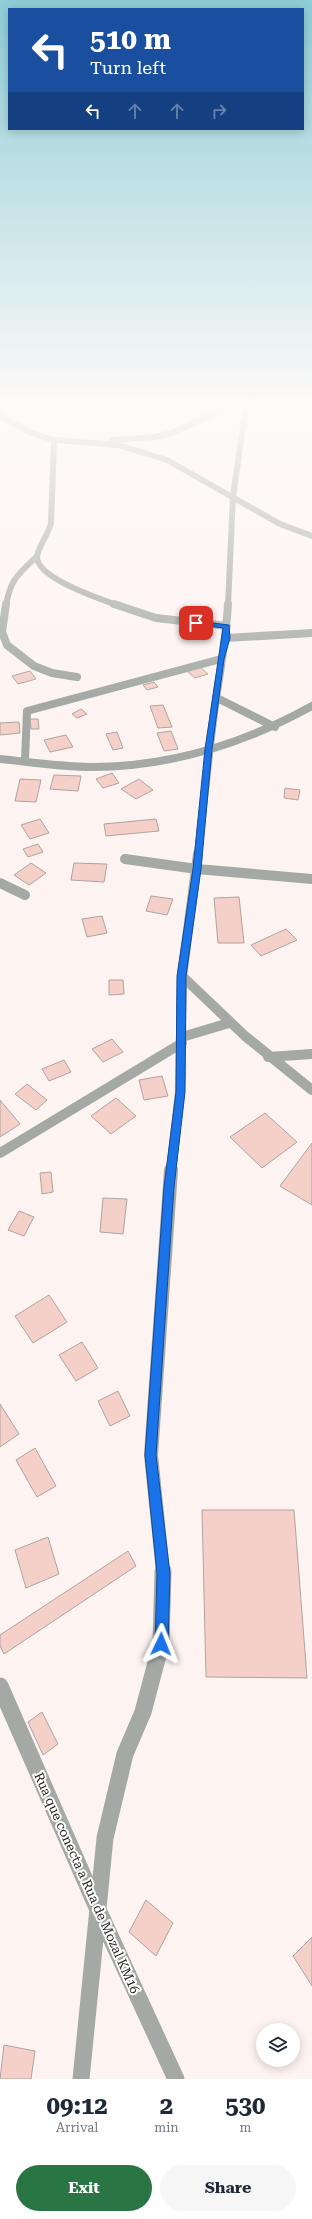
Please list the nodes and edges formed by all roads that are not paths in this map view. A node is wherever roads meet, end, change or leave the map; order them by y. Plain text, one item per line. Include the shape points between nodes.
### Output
1 (51, 504) edge
2 (233, 504) edge
3 (246, 504) edge
4 (312, 531) edge
5 (301, 532) junction
6 (312, 536) edge
7 (37, 556) junction
8 (2, 622) edge
9 (227, 632) junction
10 (312, 633) edge
11 (221, 659) junction
12 (77, 677) dead end
13 (217, 698) junction
14 (312, 706) edge
15 (275, 727) junction
16 (209, 749) junction
17 (0, 759) edge
18 (25, 760) junction
19 (125, 859) dead end
20 (197, 869) junction
21 (312, 879) edge
22 (0, 883) edge
23 (25, 896) dead end
24 (182, 976) junction
25 (229, 1023) junction
26 (182, 1040) junction
27 (312, 1054) edge
28 (268, 1057) junction
29 (312, 1090) edge
30 (0, 1153) edge
31 (0, 1686) edge
32 (100, 1912) junction
33 (81, 2079) edge
34 (176, 2079) edge

1 - 7 street via 49,532
2 - 9 street
3 - 5 street via 280,524
4 - 5 street
5 - 6 street
7 - 8 street via 13,580
7 - 9 street via 38,562 60,582 105,602 156,618
8 - 12 street via 2,632 7,645 20,656 34,666 52,673
9 - 10 street
9 - 11 street
11 - 13 street
11 - 18 street via 27,711
13 - 15 street
13 - 16 street
14 - 15 street
15 - 16 street
16 - 18 street via 178,758 92,767
16 - 20 street
17 - 18 street
19 - 20 street
20 - 21 street
20 - 24 street
22 - 23 street
24 - 25 street
24 - 26 street
25 - 26 street
25 - 28 street
26 - 30 street via 56,1121
26 - 32 street via 180,1092 169,1187 150,1455 163,1574 161,1644 143,1712 125,1754 105,1838
27 - 28 street
28 - 29 street
31 - 32 street, Rua que conecta a Rua de Mozal KM16
32 - 33 street
32 - 34 street, Rua que conecta a Rua de Mozal KM16

